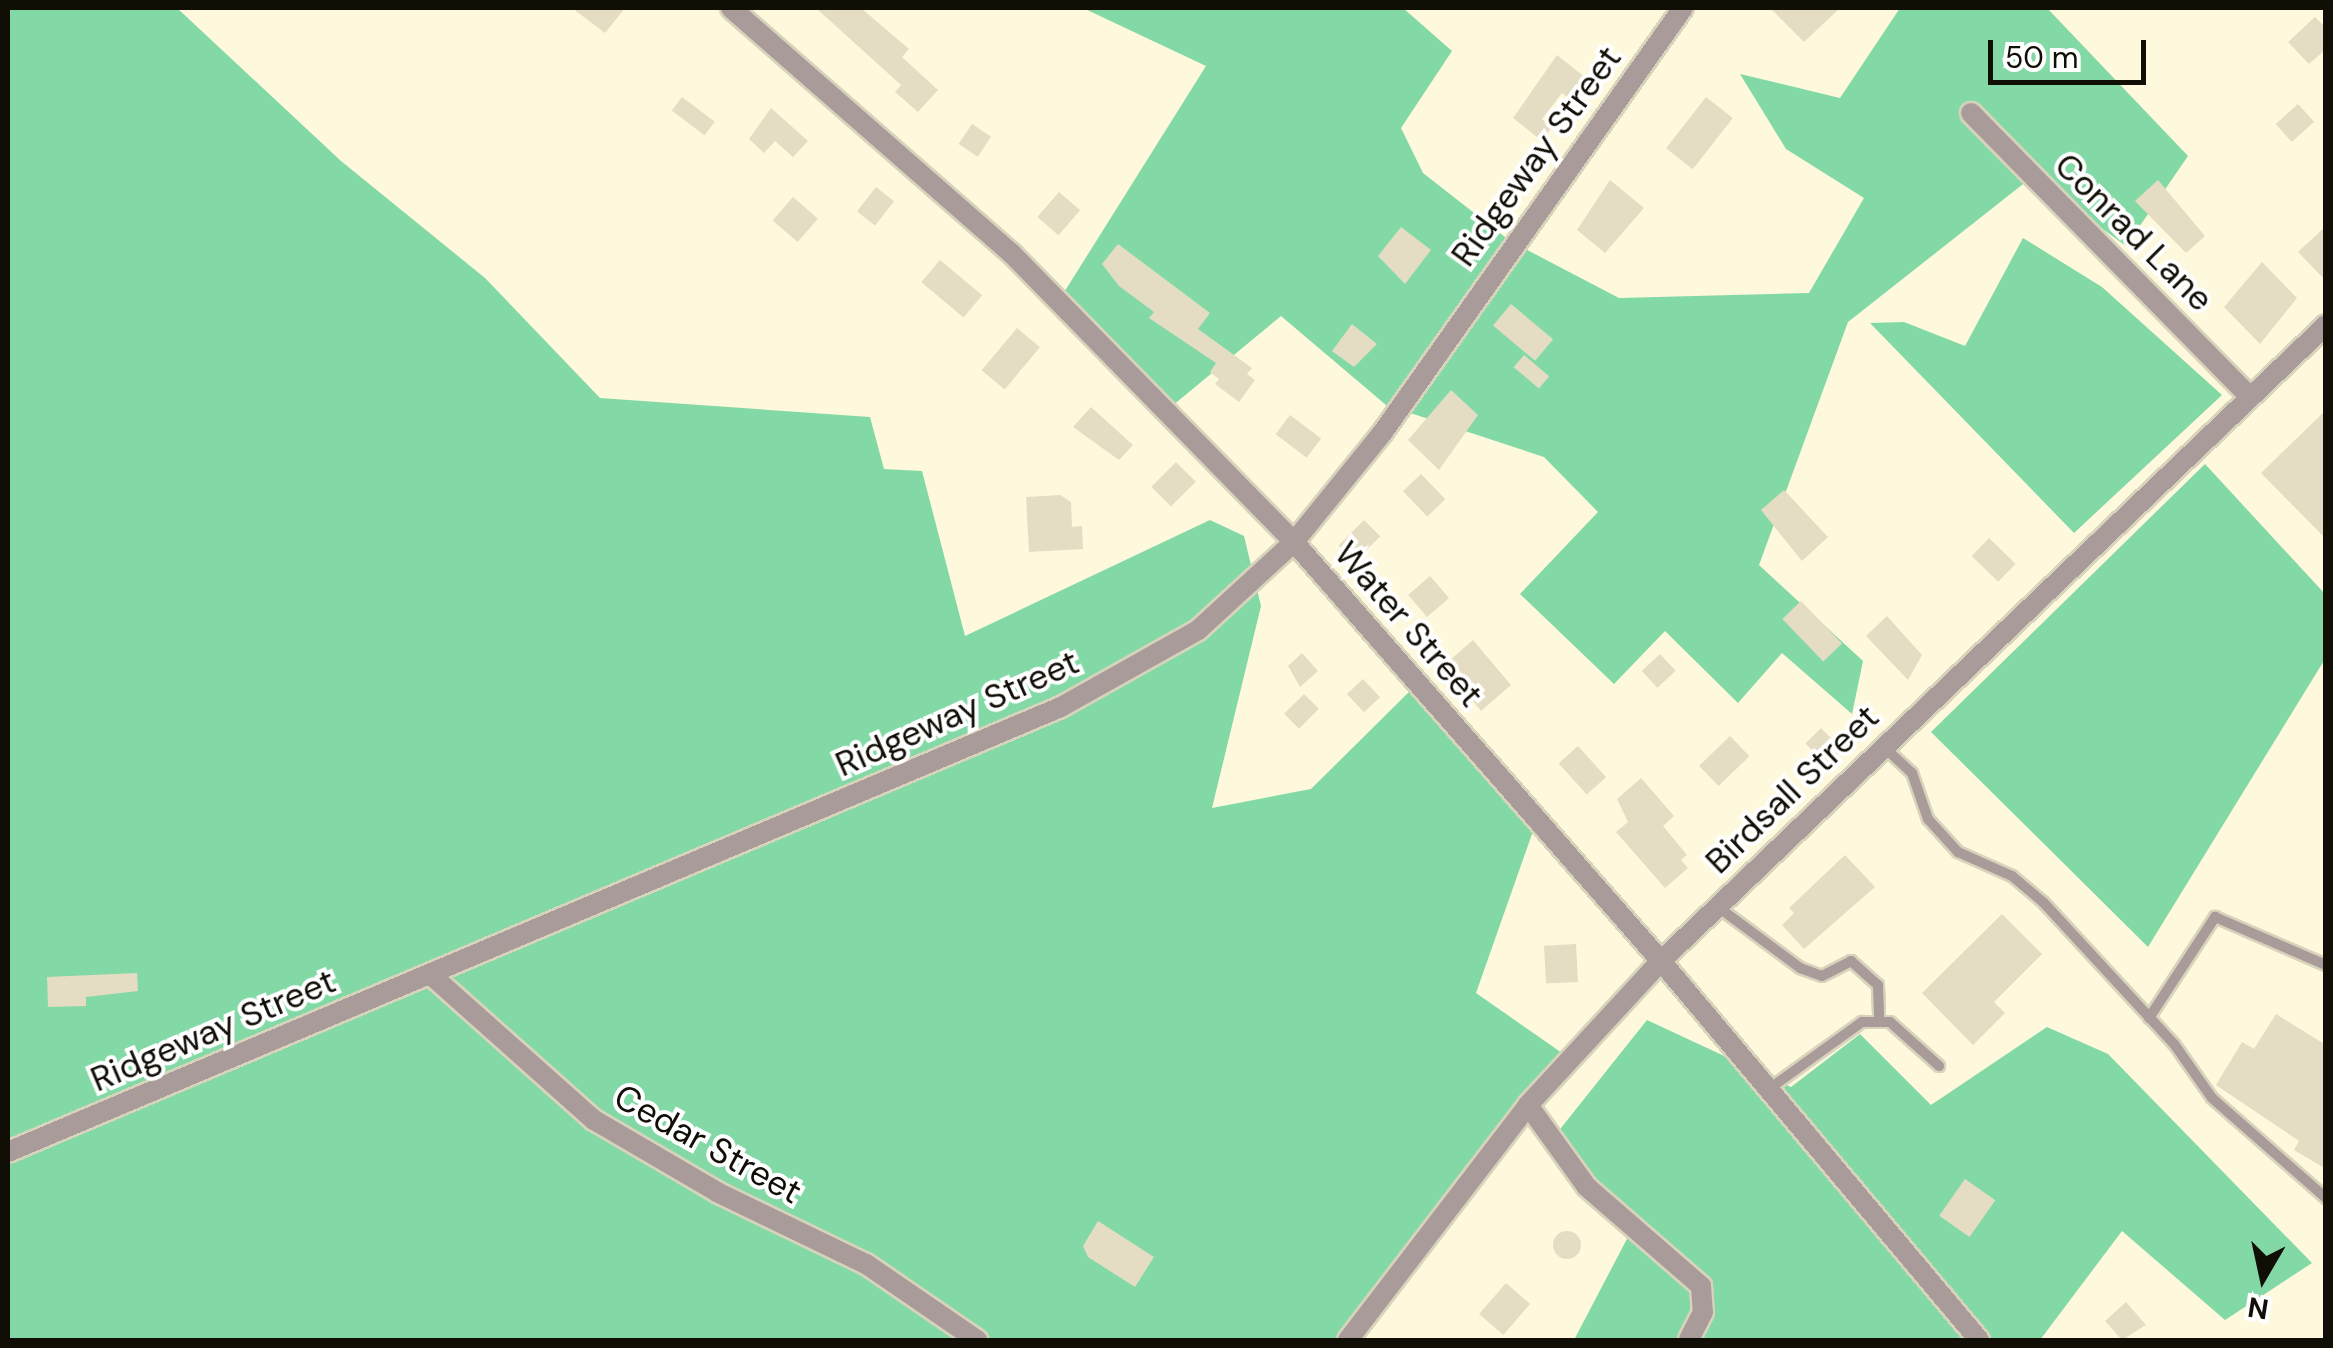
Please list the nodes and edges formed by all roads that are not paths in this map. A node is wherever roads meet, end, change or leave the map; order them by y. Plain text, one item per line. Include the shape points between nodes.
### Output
1 (731, 8) edge
2 (1684, 8) edge
3 (1971, 114) dead end
4 (2326, 325) edge
5 (2250, 397) junction
6 (1294, 542) junction
7 (1882, 746) junction
8 (1717, 906) junction
9 (1661, 961) junction
10 (2326, 965) edge
11 (430, 974) junction
12 (2149, 1018) junction
13 (1879, 1022) junction
14 (1939, 1066) dead end
15 (1768, 1089) junction
16 (1528, 1105) junction
17 (8, 1152) edge
18 (2326, 1198) edge
19 (977, 1340) edge
20 (1348, 1340) edge
21 (1690, 1340) edge
22 (1979, 1340) edge

1 - 6 street, Water Street via 1012,254
2 - 6 street, Ridgeway Street via 1383,432
3 - 5 street, Conrad Lane
4 - 5 street, Birdsall Street
5 - 7 street, Birdsall Street
6 - 9 street, Water Street
6 - 11 street, Ridgeway Street via 1198,630 1061,707
7 - 8 street, Birdsall Street
7 - 12 lane via 1912,773 1928,820 1958,852 2012,876 2043,902
8 - 9 street, Birdsall Street
8 - 13 lane via 1800,968 1822,976 1852,961 1878,985
9 - 15 street, Water Street
9 - 16 street, Birdsall Street
10 - 12 lane via 2214,917
11 - 17 street, Ridgeway Street
11 - 19 street, Cedar Street via 594,1120 717,1192 866,1264
12 - 18 lane via 2212,1098
13 - 14 lane via 1890,1022
13 - 15 lane via 1862,1022
15 - 22 street, Water Street
16 - 20 street, Birdsall Street
16 - 21 street via 1587,1188 1701,1286 1702,1312

